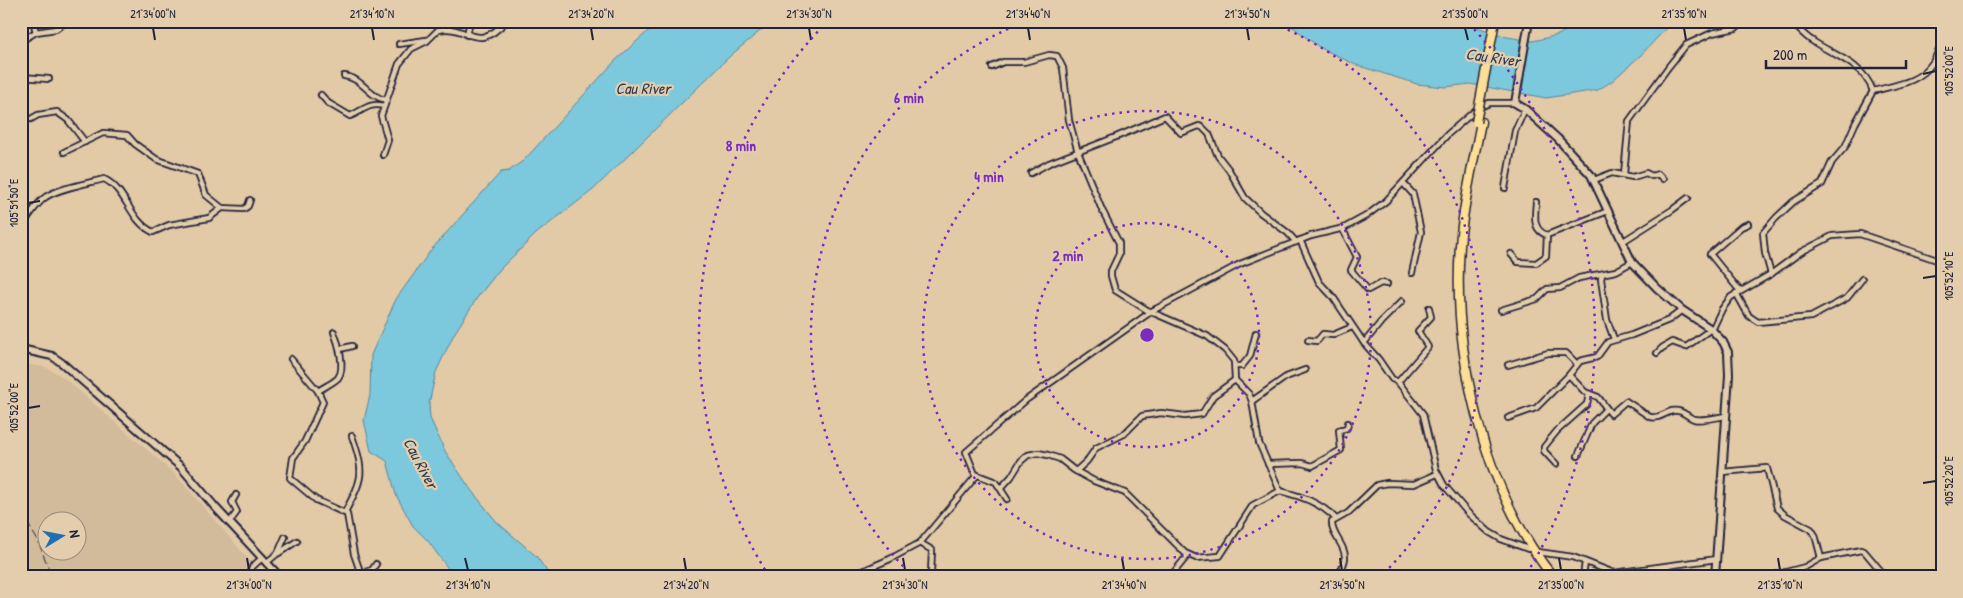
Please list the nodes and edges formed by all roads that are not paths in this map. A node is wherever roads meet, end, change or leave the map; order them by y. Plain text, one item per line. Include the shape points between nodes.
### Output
1 (33, 21) edge
2 (67, 21) edge
3 (470, 21) edge
4 (506, 21) edge
5 (1495, 21) edge
6 (1500, 21) edge
7 (1742, 21) edge
8 (1790, 21) edge
9 (1529, 24) edge
10 (36, 32) junction
11 (467, 35) junction
12 (427, 40) junction
13 (21, 41) edge
14 (398, 44) dead end
15 (1942, 44) edge
16 (992, 67) dead end
17 (344, 76) dead end
18 (21, 77) edge
19 (49, 79) dead end
20 (1873, 91) junction
21 (321, 95) dead end
22 (1515, 101) junction
23 (385, 103) junction
24 (1525, 109) junction
25 (31, 119) dead end
26 (1479, 122) junction
27 (85, 142) junction
28 (64, 152) dead end
29 (1078, 152) junction
30 (383, 155) dead end
31 (1031, 173) dead end
32 (1624, 174) junction
33 (1663, 179) dead end
34 (1594, 180) junction
35 (1403, 183) junction
36 (1505, 188) dead end
37 (1688, 198) dead end
38 (250, 200) dead end
39 (1536, 202) dead end
40 (222, 208) junction
41 (1608, 211) junction
42 (1748, 224) dead end
43 (21, 228) edge
44 (1342, 228) junction
45 (1547, 235) junction
46 (1298, 241) junction
47 (1622, 242) junction
48 (1511, 254) dead end
49 (1937, 260) dead end
50 (1632, 262) junction
51 (1412, 273) dead end
52 (1771, 274) junction
53 (1602, 275) junction
54 (1862, 278) dead end
55 (1387, 284) dead end
56 (1738, 292) junction
57 (1402, 301) dead end
58 (1429, 308) dead end
59 (1501, 310) dead end
60 (1682, 310) junction
61 (1152, 311) junction
62 (1352, 327) junction
63 (1711, 330) junction
64 (334, 332) dead end
65 (1256, 332) dead end
66 (1614, 339) junction
67 (1308, 340) dead end
68 (1364, 343) junction
69 (352, 346) dead end
70 (21, 349) edge
71 (340, 349) junction
72 (1657, 353) dead end
73 (291, 358) dead end
74 (1508, 364) dead end
75 (1577, 364) junction
76 (1236, 366) junction
77 (1305, 370) dead end
78 (1569, 375) junction
79 (1235, 380) junction
80 (1398, 382) junction
81 (318, 391) junction
82 (1589, 394) junction
83 (1252, 401) junction
84 (1606, 409) junction
85 (1726, 416) junction
86 (1508, 418) dead end
87 (1348, 422) dead end
88 (352, 436) dead end
89 (1578, 456) dead end
90 (1268, 464) junction
91 (1556, 464) dead end
92 (1076, 471) junction
93 (1722, 472) junction
94 (1438, 474) junction
95 (977, 475) junction
96 (1000, 488) junction
97 (1280, 491) junction
98 (236, 496) dead end
99 (1007, 499) dead end
100 (345, 512) junction
101 (1336, 518) junction
102 (229, 522) junction
103 (286, 537) dead end
104 (297, 541) dead end
105 (920, 543) junction
106 (1531, 550) junction
107 (278, 553) junction
108 (1188, 555) junction
109 (1821, 558) junction
110 (1716, 559) junction
111 (264, 560) junction
112 (1585, 562) junction
113 (376, 564) dead end
114 (361, 575) edge
115 (248, 577) edge
116 (280, 577) edge
117 (848, 577) edge
118 (932, 577) edge
119 (1170, 577) edge
120 (1338, 577) edge
121 (1548, 577) edge
122 (1553, 577) edge
123 (1583, 577) edge
124 (1715, 577) edge
125 (1767, 577) edge
126 (1886, 577) edge

1 - 10 street
2 - 10 street via 56,29
3 - 11 street
4 - 11 street via 489,36
5 - 26 highway, bridge
6 - 26 highway
7 - 32 street via 1734,29 1715,32 1686,45 1669,66 1629,121
8 - 20 street via 1812,41 1854,66 1864,75
9 - 22 street
10 - 13 street
11 - 12 street via 443,29 434,32
12 - 14 street
12 - 23 street via 402,58
15 - 20 street via 1929,67 1914,80
16 - 29 street via 1003,62 1057,56 1063,68 1069,120
17 - 23 street via 355,78
18 - 19 street
20 - 52 street via 1822,184 1793,202 1763,233
21 - 23 street via 350,116 369,105
22 - 24 street
22 - 35 street via 1489,103 1478,108 1448,134
23 - 30 street via 381,120 388,140
24 - 34 street via 1564,145
24 - 36 street via 1515,131
25 - 27 street via 38,114 57,112 68,120
26 - 106 highway via 1457,232 1454,306 1463,375 1477,440
27 - 28 street
27 - 40 street via 107,132 127,135 156,159 198,174 206,195
29 - 31 street via 1049,162
29 - 46 street via 1165,116 1181,133 1202,127 1245,198
29 - 61 street via 1119,243 1119,254 1111,271 1113,286 1119,294
32 - 33 street via 1633,177 1658,174
32 - 34 street via 1608,174
34 - 41 street
35 - 44 street via 1371,213
35 - 51 street via 1413,194 1420,232
37 - 47 street
38 - 40 street via 244,209
39 - 45 street via 1537,227 1540,233
40 - 43 street via 209,218 168,225 153,232 139,224 123,198 104,179 50,194 42,199
41 - 45 street
41 - 47 street
42 - 56 street via 1741,226 1710,254
44 - 46 street
44 - 55 street via 1357,257 1350,270 1368,290 1381,283
45 - 48 street via 1546,256 1538,262 1518,262
46 - 61 street via 1222,272
46 - 62 street via 1319,282
47 - 50 street
49 - 52 street via 1860,234 1835,235 1802,252
50 - 53 street
50 - 60 street
52 - 56 street
53 - 59 street via 1579,278 1560,288 1547,289 1537,299
53 - 66 street via 1606,320
54 - 56 street via 1846,298 1811,317 1758,322 1749,316
56 - 63 street via 1722,309
57 - 68 street
58 - 80 street via 1431,317 1418,330 1428,347
60 - 63 street
60 - 66 street via 1669,320
61 - 76 street via 1207,336 1228,353
61 - 95 street via 1026,400 967,450
62 - 67 street via 1333,335 1323,334 1317,341
62 - 68 street
63 - 72 street via 1689,346 1672,342
63 - 85 street via 1728,352
64 - 71 street
65 - 76 street via 1250,356 1242,366
66 - 75 street via 1605,344 1597,357
68 - 80 street via 1392,379
69 - 71 street
70 - 102 street via 52,356 62,362 167,453
71 - 81 street via 339,377
73 - 81 street
74 - 75 street via 1548,352 1566,353
75 - 78 street
76 - 79 street
77 - 83 street via 1286,376
78 - 82 street
78 - 86 street via 1536,408
79 - 83 street
79 - 92 street via 1213,396 1202,414 1161,413 1140,418 1127,432 1096,448
80 - 94 street via 1423,414
81 - 100 street via 323,405 293,458 290,478 316,500
82 - 84 street via 1598,397
82 - 91 street via 1587,404 1544,447
83 - 90 street via 1259,443
84 - 85 street via 1612,414 1626,401 1654,418 1671,411 1696,419
84 - 89 street via 1592,423
85 - 93 street
87 - 90 street via 1347,428 1340,430 1341,450 1315,465
88 - 100 street via 360,482
90 - 97 street
92 - 96 street via 1056,457 1033,454 1021,461 1010,480
92 - 108 street via 1125,492
93 - 109 street via 1767,468 1777,508 1813,532
93 - 110 street
94 - 101 street via 1414,484 1387,482 1378,485 1348,513
94 - 106 street via 1455,499 1480,525 1501,539
95 - 96 street via 996,482
95 - 105 street
96 - 99 street
97 - 101 street via 1300,496
97 - 108 street via 1253,505 1220,556 1206,559
98 - 102 street via 232,502 237,512
100 - 114 street
101 - 120 street via 1332,527 1344,549 1345,558
102 - 111 street
103 - 107 street
104 - 107 street
105 - 117 street via 890,560
105 - 118 street via 932,550
106 - 112 street
106 - 121 highway
106 - 122 highway
107 - 111 street
108 - 119 street
109 - 125 street via 1805,567
109 - 126 street via 1863,551
110 - 112 street via 1619,573
110 - 124 street
111 - 115 street via 252,567
111 - 116 street
112 - 123 street
113 - 114 street

